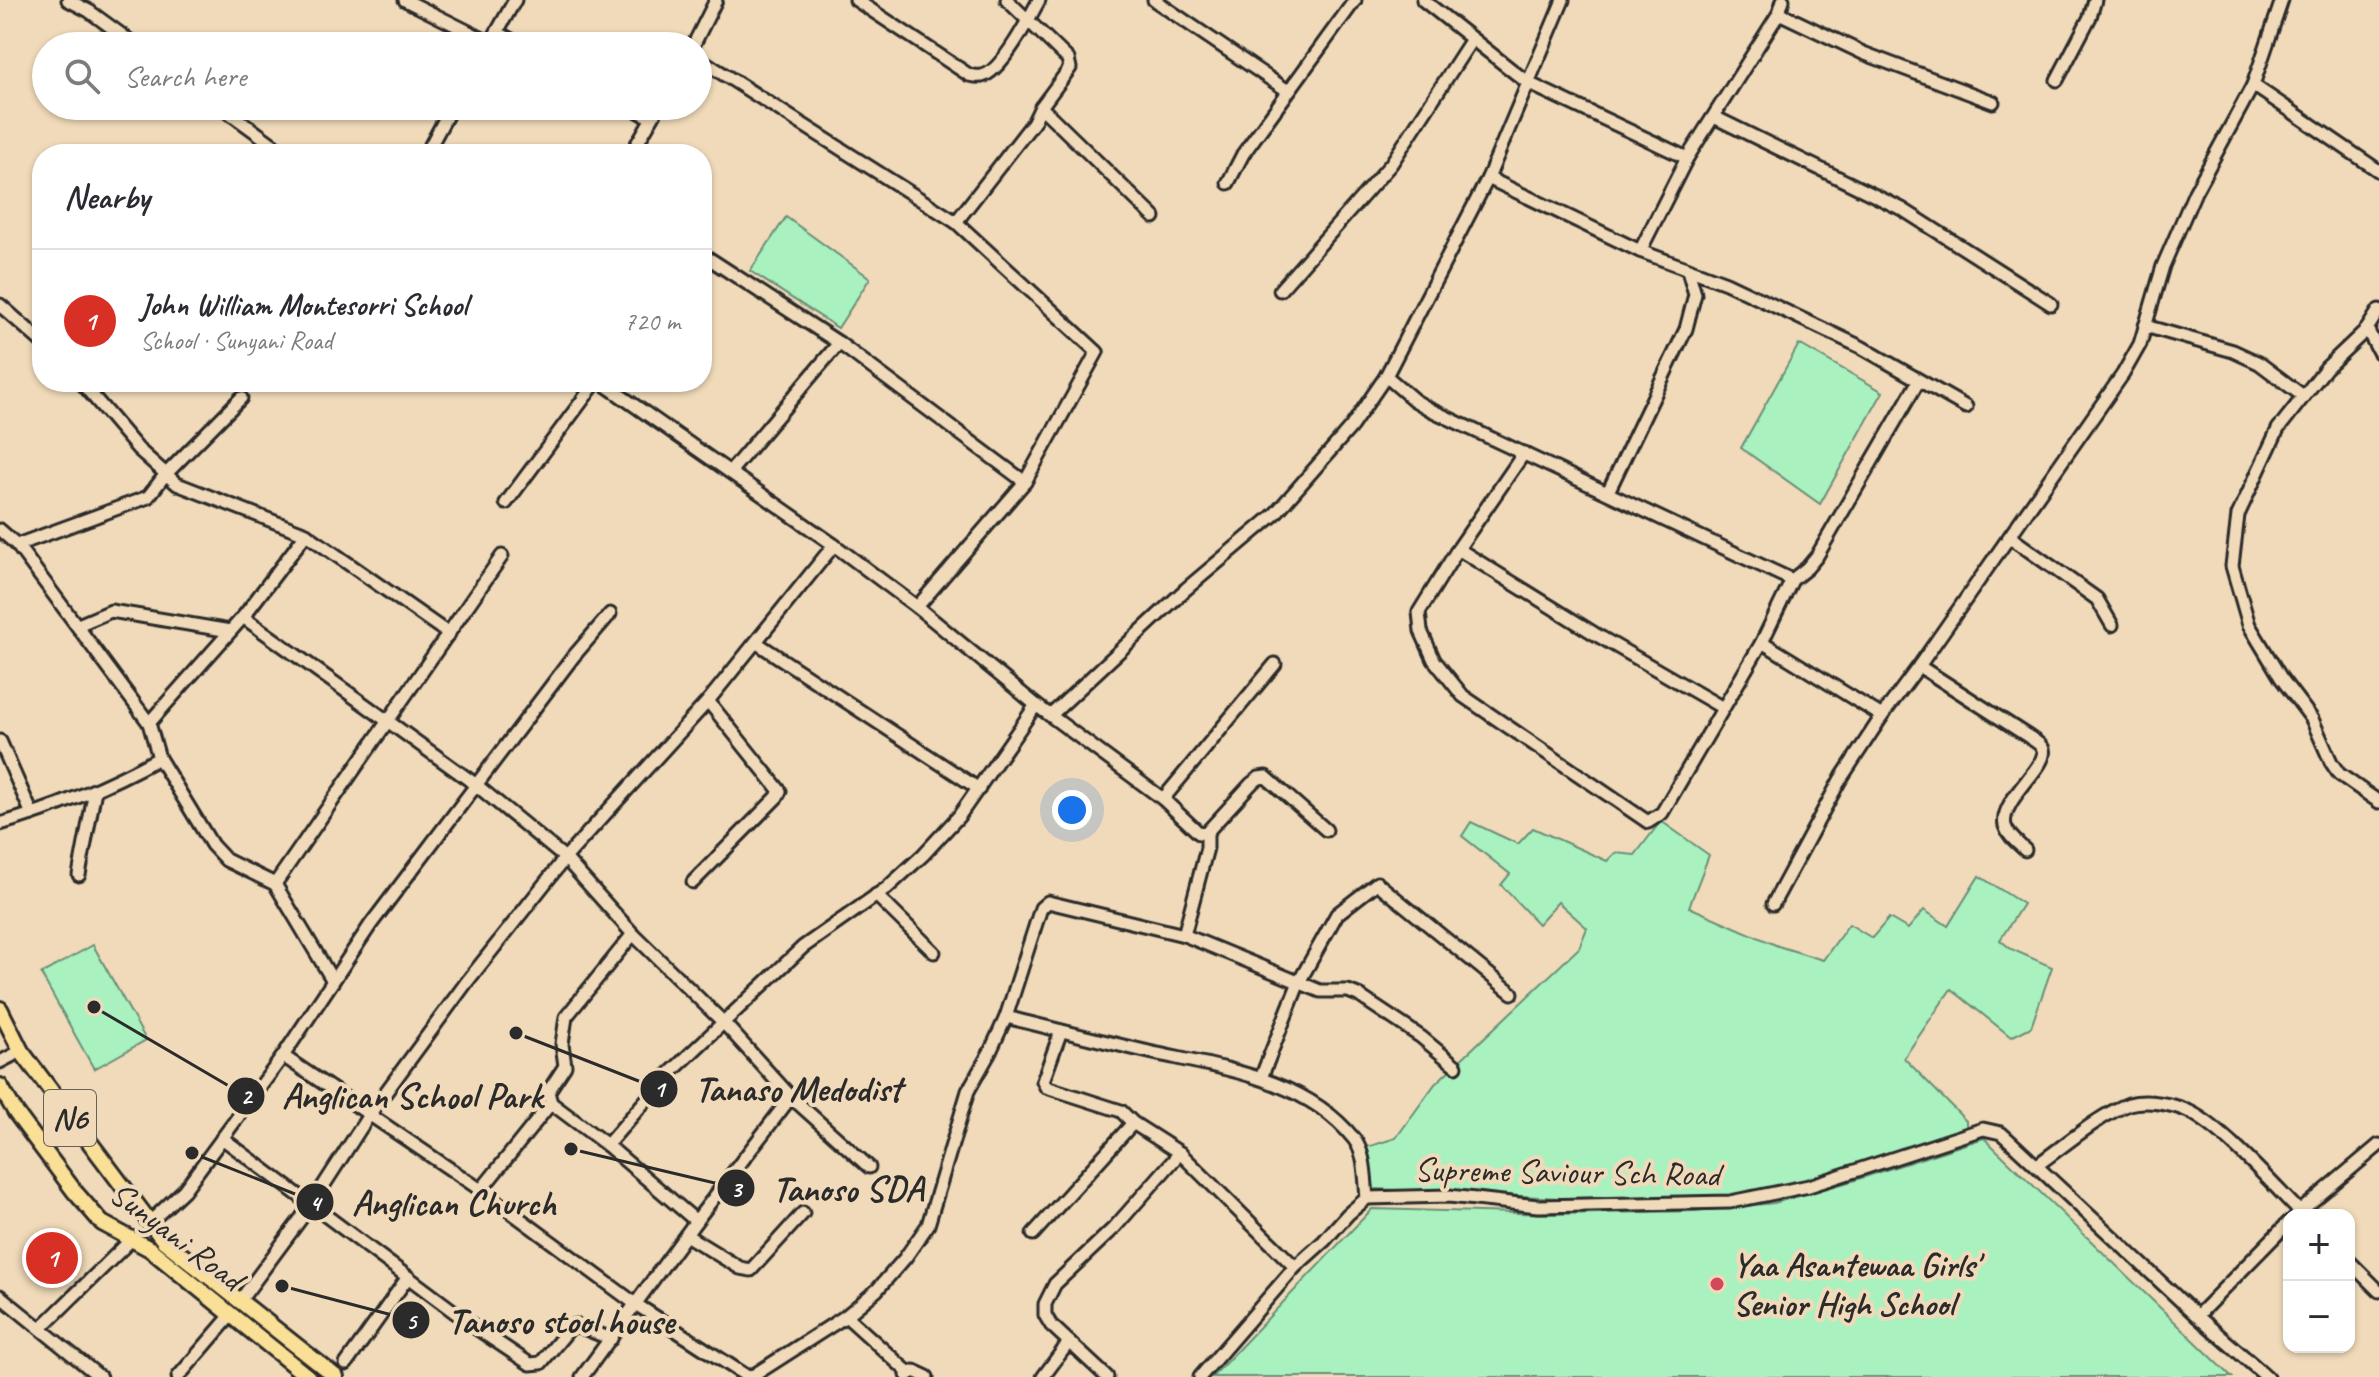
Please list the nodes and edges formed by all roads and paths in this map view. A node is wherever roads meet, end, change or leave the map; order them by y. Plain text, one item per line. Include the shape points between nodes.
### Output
1 (68, 0) edge
2 (405, 0) edge
3 (515, 0) edge
4 (716, 0) edge
5 (856, 0) edge
6 (1007, 0) edge
7 (1039, 0) edge
8 (1154, 0) edge
9 (1355, 0) edge
10 (1423, 0) edge
11 (1563, 0) edge
12 (1783, 0) edge
13 (2095, 0) edge
14 (2282, 0) edge
15 (91, 5) edge
16 (1779, 13) junction
17 (1028, 20) junction
18 (121, 32) edge
19 (475, 32) edge
20 (497, 32) edge
21 (700, 32) edge
22 (1472, 39) junction
23 (712, 67) edge
24 (2057, 80) dead end
25 (1528, 83) junction
26 (2253, 85) junction
27 (1288, 91) junction
28 (1993, 102) dead end
29 (1041, 107) junction
30 (1714, 117) junction
31 (239, 120) edge
32 (444, 120) edge
33 (650, 120) edge
34 (272, 144) edge
35 (431, 144) edge
36 (637, 144) edge
37 (1687, 158) junction
38 (2379, 171) edge
39 (1488, 178) junction
40 (1228, 183) dead end
41 (1154, 217) dead end
42 (956, 222) junction
43 (1640, 251) junction
44 (712, 260) edge
45 (1688, 270) junction
46 (1280, 290) dead end
47 (2051, 304) dead end
48 (0, 305) edge
49 (2379, 310) edge
50 (2145, 326) junction
51 (2367, 329) junction
52 (32, 333) edge
53 (839, 343) junction
54 (2379, 352) edge
55 (1386, 376) junction
56 (1918, 382) junction
57 (90, 392) edge
58 (591, 392) edge
59 (614, 392) edge
60 (2303, 396) junction
61 (241, 398) dead end
62 (1966, 407) dead end
63 (1524, 453) junction
64 (730, 472) junction
65 (165, 475) junction
66 (1025, 482) junction
67 (1608, 492) junction
68 (506, 503) dead end
69 (0, 530) edge
70 (306, 534) junction
71 (2010, 537) junction
72 (17, 545) junction
73 (834, 545) junction
74 (1458, 549) junction
75 (502, 556) dead end
76 (1792, 580) junction
77 (917, 607) junction
78 (610, 614) dead end
79 (243, 617) junction
80 (78, 625) junction
81 (2112, 625) dead end
82 (230, 631) junction
83 (449, 634) junction
84 (1762, 642) junction
85 (757, 643) junction
86 (1275, 664) dead end
87 (1919, 666) junction
88 (708, 701) junction
89 (1036, 705) junction
90 (1723, 708) junction
91 (1051, 715) junction
92 (1882, 716) junction
93 (149, 723) junction
94 (388, 724) junction
95 (0, 741) edge
96 (159, 758) junction
97 (475, 784) junction
98 (979, 789) junction
99 (95, 790) junction
100 (1163, 799) junction
101 (2379, 802) edge
102 (32, 814) junction
103 (0, 824) edge
104 (1326, 830) dead end
105 (1207, 839) junction
106 (2025, 850) dead end
107 (565, 858) junction
108 (79, 875) dead end
109 (693, 882) dead end
110 (275, 884) junction
111 (876, 895) junction
112 (1773, 904) dead end
113 (633, 934) junction
114 (1184, 935) junction
115 (934, 952) dead end
116 (333, 981) junction
117 (1299, 982) junction
118 (1512, 993) dead end
119 (0, 1009) edge
120 (1006, 1017) junction
121 (723, 1022) junction
122 (1061, 1031) junction
123 (21, 1051) junction
124 (283, 1056) junction
125 (0, 1062) edge
126 (1456, 1066) dead end
127 (1261, 1078) junction
128 (0, 1086) edge
129 (791, 1097) junction
130 (551, 1103) junction
131 (0, 1105) edge
132 (16, 1113) junction
133 (369, 1115) junction
134 (1133, 1123) junction
135 (222, 1138) junction
136 (607, 1145) junction
137 (2379, 1145) edge
138 (1180, 1153) junction
139 (2037, 1165) junction
140 (869, 1167) dead end
141 (481, 1190) junction
142 (1367, 1198) junction
143 (311, 1205) junction
144 (2295, 1209) edge
145 (2306, 1209) edge
146 (803, 1213) dead end
147 (696, 1221) junction
148 (149, 1223) junction
149 (2283, 1228) edge
150 (1033, 1234) dead end
151 (686, 1235) junction
152 (133, 1238) junction
153 (1295, 1267) junction
154 (2355, 1267) edge
155 (408, 1277) junction
156 (2379, 1291) edge
157 (0, 1296) edge
158 (637, 1305) junction
159 (236, 1308) junction
160 (846, 1316) junction
161 (2197, 1316) junction
162 (41, 1328) junction
163 (611, 1339) junction
164 (1069, 1342) junction
165 (346, 1364) dead end
166 (907, 1375) edge
167 (100, 1377) edge
168 (178, 1377) edge
169 (308, 1377) edge
170 (336, 1377) edge
171 (582, 1377) edge
172 (750, 1377) edge
173 (927, 1377) edge
174 (1043, 1377) edge
175 (1107, 1377) edge
176 (1200, 1377) edge
177 (2267, 1377) edge

1 - 15 street
2 - 19 street
3 - 20 street
4 - 21 street
5 - 17 street via 969,75 982,76 996,68
6 - 17 street
7 - 17 street
8 - 27 street
9 - 27 street
10 - 22 street
11 - 25 street
12 - 16 street
13 - 24 street
14 - 26 street
15 - 18 street
16 - 28 street via 1863,53
16 - 30 street
17 - 29 street via 1070,63
22 - 25 street
22 - 46 street via 1398,156
23 - 42 street
25 - 37 street
25 - 39 street
26 - 38 street
26 - 50 street via 2195,192 2163,266
27 - 40 street
29 - 41 street
29 - 42 street
30 - 37 street
30 - 47 street via 1902,209
31 - 34 street
32 - 35 street
33 - 36 street
37 - 43 street
39 - 43 street
39 - 55 street
42 - 66 street via 1097,352
43 - 45 street
44 - 53 street
45 - 56 street via 1861,347
45 - 67 street via 1695,294 1686,329
48 - 52 street
49 - 51 street
50 - 60 street via 2233,351
50 - 71 street via 2123,374
51 - 54 street
51 - 60 street
53 - 64 street
53 - 66 street
55 - 63 street via 1414,400
55 - 91 street via 1351,427 1275,514
56 - 62 street
56 - 76 street via 1817,556
57 - 65 street
58 - 68 street
59 - 64 street
60 - 101 street via 2278,429 2238,515 2232,566 2249,625 2312,719 2331,762 2339,774
61 - 65 street
63 - 67 street
63 - 74 street
64 - 73 street
65 - 70 street
65 - 72 street via 138,503
66 - 77 street
67 - 76 street
69 - 72 street
70 - 79 street
70 - 83 street
71 - 81 street via 2097,599
71 - 87 street
72 - 80 street
73 - 77 street
73 - 85 street
74 - 90 street
74 - 90 street via 1419,612 1434,660 1463,696 1637,817 1648,822 1662,813
75 - 83 street
76 - 84 street
77 - 89 street
78 - 97 street
79 - 82 street
79 - 94 street
80 - 82 street via 111,611
80 - 93 street
82 - 93 street
83 - 94 street
84 - 90 street
84 - 92 street
85 - 88 street
85 - 98 street
86 - 100 street
87 - 92 street
87 - 106 street via 2043,749 2005,820 2005,828
88 - 107 street
88 - 109 street via 780,791
89 - 91 street
89 - 98 street
91 - 100 street
92 - 112 street via 1840,780
93 - 96 street
94 - 97 street
94 - 110 street
95 - 102 street
96 - 99 street
96 - 110 street via 212,845 226,860
97 - 107 street
97 - 116 street
98 - 111 street via 923,855
99 - 102 street
99 - 108 street
100 - 105 street
102 - 103 street
104 - 105 street via 1266,777 1251,784
105 - 114 street
107 - 113 street
107 - 133 street
110 - 116 street
111 - 115 street
111 - 121 street via 803,947
113 - 121 street
113 - 130 street via 566,1017 565,1066 548,1092
114 - 117 street
114 - 120 street via 1048,902 1041,908
116 - 124 street
117 - 118 street via 1337,914 1377,883
117 - 126 street via 1320,991 1358,995
117 - 127 street
119 - 123 main road, N6
120 - 122 street
120 - 160 street via 968,1091 928,1225 877,1290
121 - 129 street
121 - 136 street
122 - 127 street
122 - 134 street via 1043,1081 1046,1087 1121,1111
123 - 125 street
123 - 148 main road, N6
124 - 133 street
124 - 135 street
127 - 142 street via 1329,1114 1355,1140
128 - 132 main road, Sunyani Road / N6
129 - 140 street
129 - 147 street
130 - 136 street
130 - 141 street
131 - 132 main road
132 - 152 main road, Sunyani Road / N6 via 102,1223
133 - 141 street
133 - 143 street
134 - 138 street
134 - 150 street
135 - 143 street
135 - 148 street via 184,1190
136 - 147 street
137 - 145 street
138 - 153 street
138 - 164 street via 1049,1294 1045,1315
139 - 142 street, Supreme Saviour Sch Road via 2001,1133 1983,1129 1809,1186 1730,1202 1538,1206 1449,1196
139 - 144 street via 2116,1110 2133,1103 2158,1104 2190,1112 2219,1134
139 - 161 street, Supreme Saviour Sch Road
141 - 158 street
142 - 153 street, Supreme Saviour Sch Road
143 - 155 street
143 - 159 street
146 - 151 street via 751,1270
147 - 151 street
148 - 159 main road, Sunyani Road / N6
149 - 161 street
151 - 158 street
152 - 159 main road, Sunyani Road / N6
152 - 162 street
153 - 176 street, Supreme Saviour Sch Road
154 - 156 street
155 - 163 street via 530,1364 541,1363 576,1325
155 - 165 street
157 - 162 street
158 - 163 street
158 - 172 street
159 - 168 street
159 - 169 main road, Sunyani Road / N6
159 - 170 main road, Sunyani Road / N6
160 - 166 street
160 - 172 street
161 - 177 street, Supreme Saviour Sch Road
162 - 167 street
163 - 171 street
164 - 174 street
164 - 175 street
166 - 173 street via 919,1372

